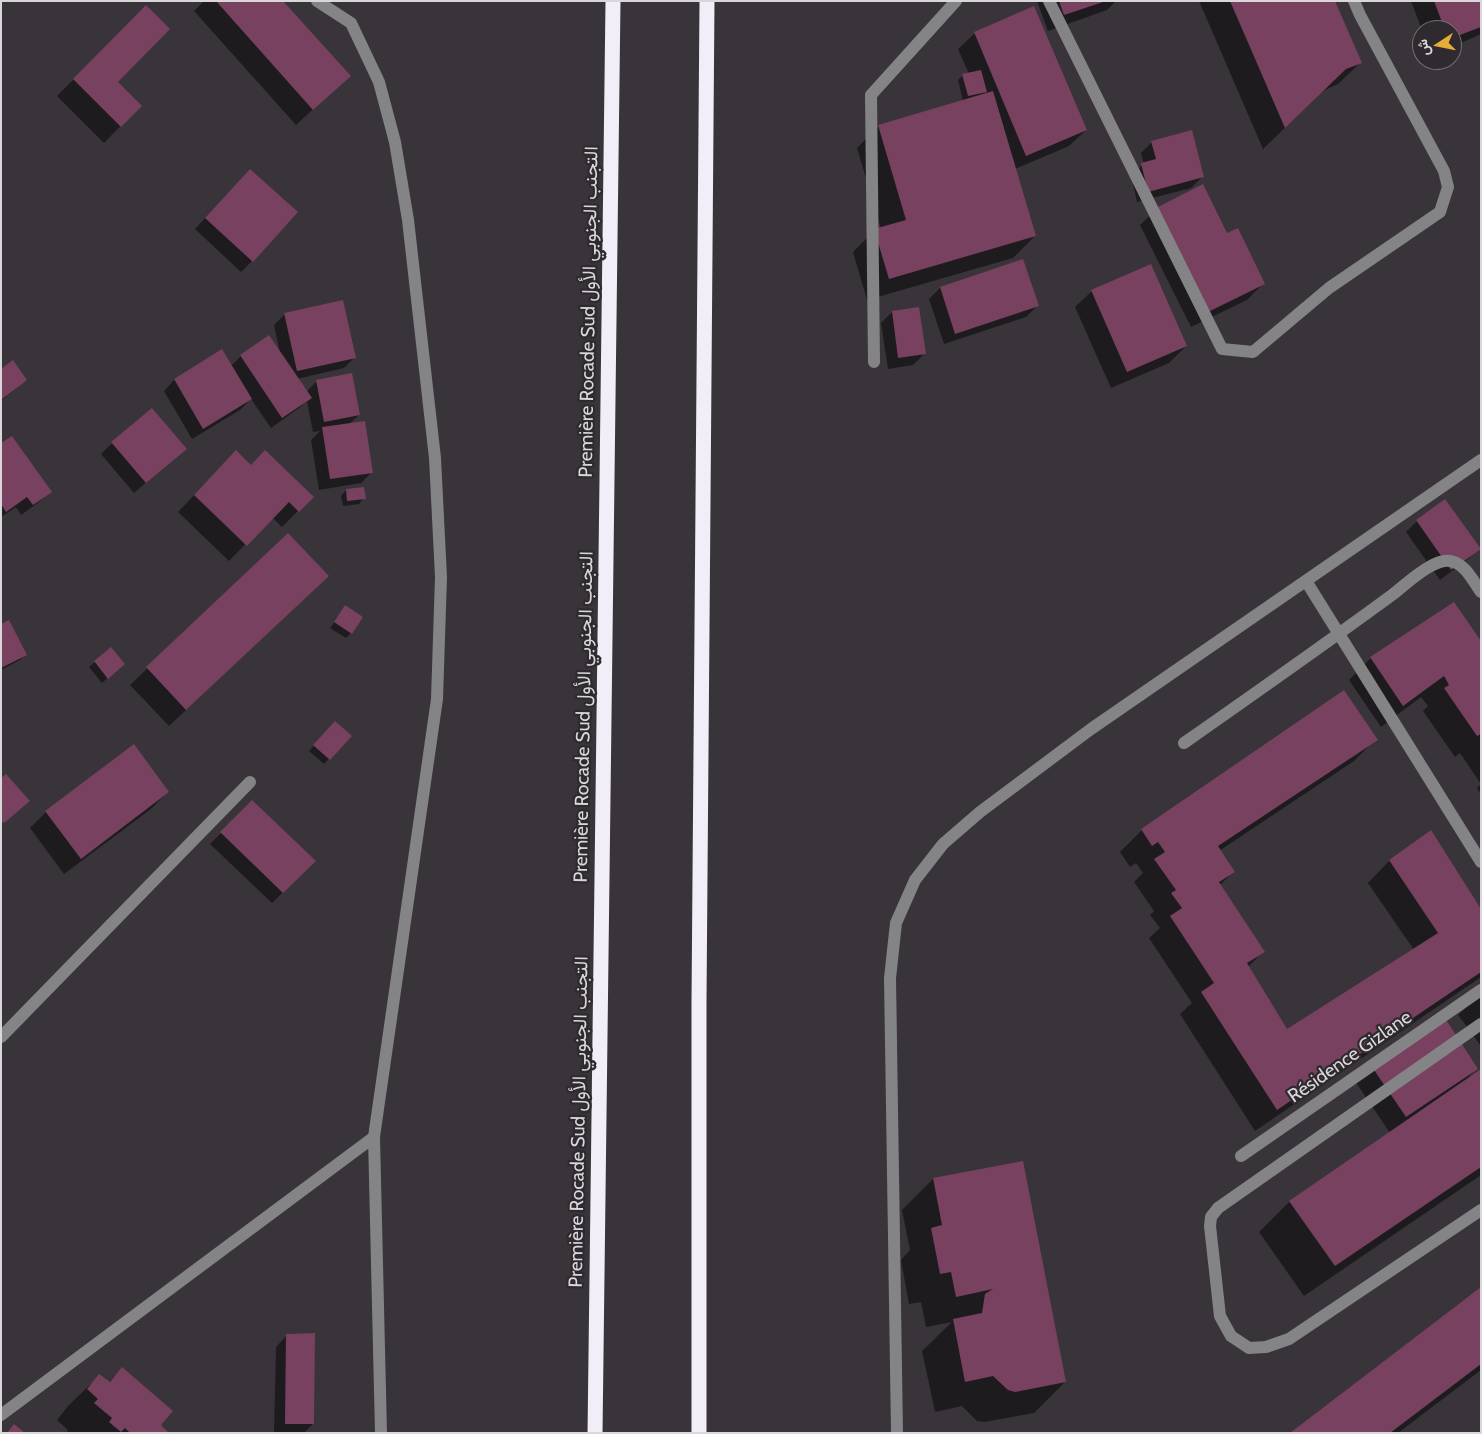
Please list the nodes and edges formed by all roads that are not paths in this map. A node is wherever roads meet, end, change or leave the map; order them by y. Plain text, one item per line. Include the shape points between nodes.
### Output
1 (317, 1) edge
2 (613, 1) edge
3 (707, 1) edge
4 (956, 1) edge
5 (1049, 1) edge
6 (1354, 1) edge
7 (874, 362) dead end
8 (1481, 460) edge
9 (1306, 581) junction
10 (1481, 592) edge
11 (1339, 634) junction
12 (1184, 742) dead end
13 (250, 782) dead end
14 (1481, 862) edge
15 (1481, 990) edge
16 (1481, 1024) edge
17 (1, 1037) edge
18 (374, 1137) junction
19 (1241, 1156) dead end
20 (1481, 1210) edge
21 (1, 1415) edge
22 (381, 1433) edge
23 (595, 1433) edge
24 (699, 1433) edge
25 (897, 1433) edge

1 - 18 street via 351,23 379,82 394,142 408,220 435,458 441,577 437,699
2 - 23 highway, Première Rocade Sud التجنب الجنوبي الأول
3 - 24 highway
4 - 7 street via 872,95
5 - 6 street via 1222,349 1253,352 1329,288 1440,212 1448,187 1444,170
8 - 9 street
9 - 11 street
9 - 25 street via 1091,729 980,812 943,844 915,880 896,923 890,978
10 - 11 street via 1466,570 1449,560 1429,567
11 - 12 street
11 - 14 street
13 - 17 street
15 - 19 street, Résidence Gizlane
16 - 20 street via 1218,1208 1211,1217 1210,1226 1220,1316 1232,1336 1249,1348 1266,1347 1289,1339
18 - 21 street
18 - 22 street

